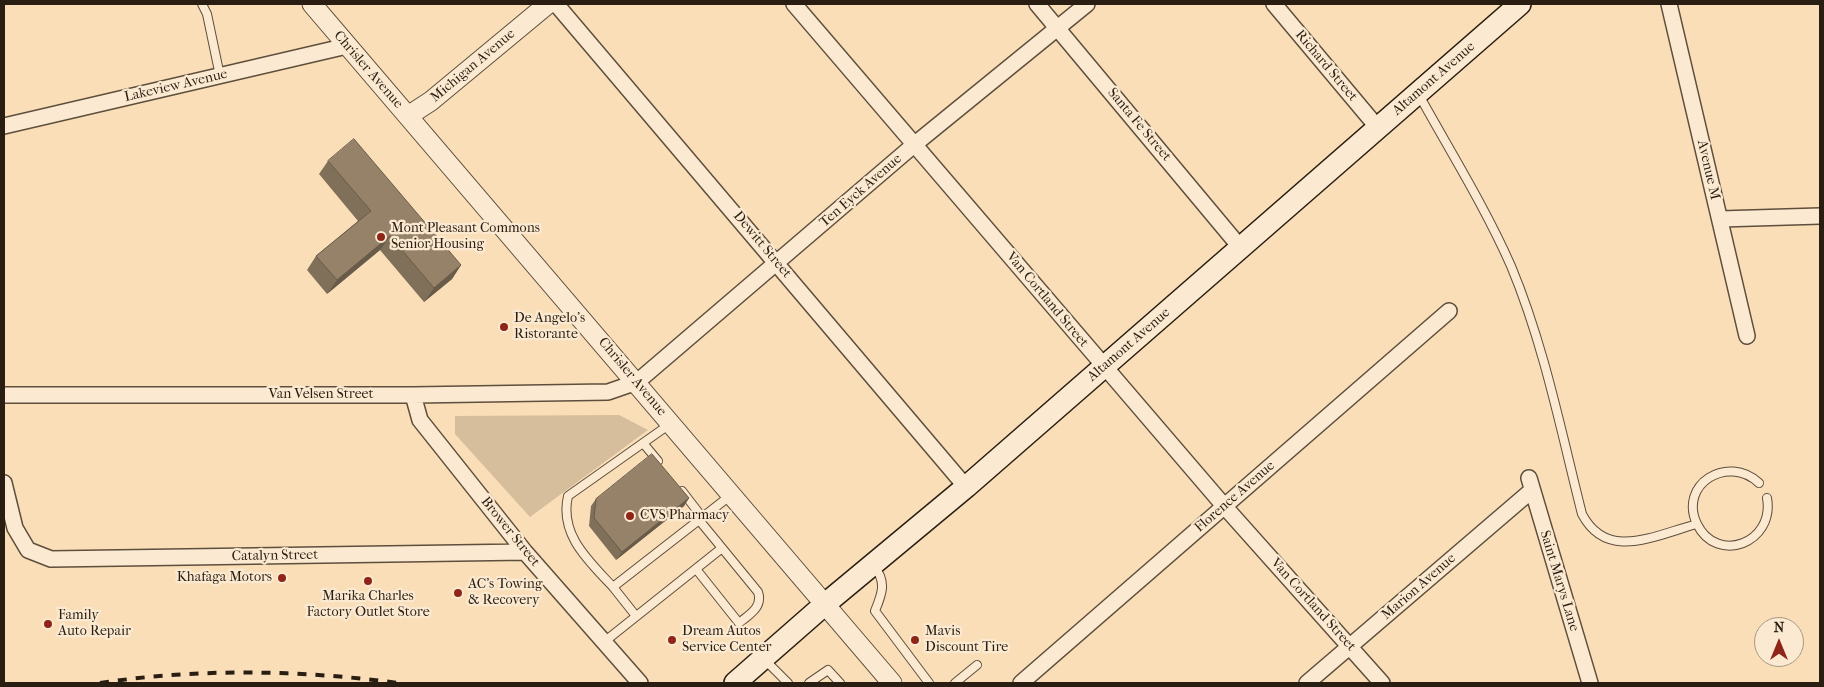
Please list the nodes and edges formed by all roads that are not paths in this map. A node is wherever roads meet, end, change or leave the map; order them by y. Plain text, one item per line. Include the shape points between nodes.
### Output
1 (202, 4) edge
2 (312, 4) edge
3 (528, 4) edge
4 (548, 4) edge
5 (556, 4) edge
6 (794, 4) edge
7 (1037, 4) edge
8 (1087, 4) edge
9 (1274, 4) edge
10 (1669, 4) edge
11 (1515, 5) edge
12 (1057, 28) junction
13 (348, 46) junction
14 (220, 76) junction
15 (1418, 93) junction
16 (408, 116) junction
17 (4, 126) edge
18 (1378, 128) junction
19 (915, 144) junction
20 (1820, 216) edge
21 (1720, 219) junction
22 (1240, 247) junction
23 (777, 263) junction
24 (1449, 310) dead end
25 (1747, 336) dead end
26 (1104, 367) junction
27 (637, 382) junction
28 (4, 395) edge
29 (413, 395) junction
30 (672, 423) junction
31 (644, 443) junction
32 (661, 465) edge
33 (4, 483) edge
34 (1759, 483) dead end
35 (1530, 485) joint
36 (966, 487) junction
37 (679, 488) edge
38 (732, 494) junction
39 (1767, 498) dead end
40 (1225, 507) junction
41 (701, 518) junction
42 (1697, 524) junction
43 (722, 548) junction
44 (524, 552) junction
45 (873, 565) junction
46 (696, 569) junction
47 (613, 587) junction
48 (824, 605) junction
49 (636, 616) junction
50 (604, 642) junction
51 (1350, 646) junction
52 (764, 659) junction
53 (977, 665) dead end
54 (784, 682) edge
55 (640, 683) edge
56 (735, 683) edge
57 (809, 683) edge
58 (840, 683) edge
59 (892, 683) edge
60 (929, 683) edge
61 (954, 683) edge
62 (1021, 683) edge
63 (1307, 683) edge
64 (1382, 683) edge
65 (1590, 683) edge

1 - 14 lane
2 - 13 street, Chrisler Avenue
3 - 16 street, Michigan Avenue via 424,94
4 - 16 street, Michigan Avenue via 431,101
5 - 23 street, Dewitt Street
6 - 19 street, Van Cortland Street
7 - 12 street, Santa Fe Street
8 - 12 street, Ten Eyck Avenue
9 - 18 street, Richard Street
10 - 21 street, Avenue M
11 - 15 main road, Altamont Avenue
12 - 19 street, Ten Eyck Avenue
12 - 22 street, Santa Fe Street
13 - 14 street, Lakeview Avenue
13 - 16 street, Chrisler Avenue
14 - 17 street, Lakeview Avenue
15 - 18 main road, Altamont Avenue
15 - 42 lane via 1462,170 1510,266 1544,359 1582,514 1589,528 1603,539 1623,543
16 - 27 street, Chrisler Avenue
18 - 22 main road, Altamont Avenue
19 - 23 street, Ten Eyck Avenue
19 - 26 street, Van Cortland Street
20 - 21 street
21 - 25 street, Avenue M
22 - 26 main road, Altamont Avenue
23 - 27 street, Ten Eyck Avenue
23 - 36 street, Dewitt Street
24 - 40 street, Florence Avenue
26 - 36 main road, Altamont Avenue
26 - 40 street, Van Cortland Street
27 - 29 street, Van Velsen Street via 608,392
27 - 30 street, Chrisler Avenue
28 - 29 street, Van Velsen Street
29 - 44 street, Brower Street via 420,420
30 - 31 lane
30 - 38 street, Chrisler Avenue
31 - 32 lane
31 - 47 lane via 568,496 565,509 571,538
33 - 44 street, Catalyn Street via 15,528 28,550 51,559
34 - 42 lane via 1737,471 1728,470 1711,476 1695,497
35 - 51 street, Marion Avenue
35 - 65 street, Saint Marys Lane
36 - 45 main road, Altamont Avenue
37 - 41 lane
38 - 41 lane
38 - 48 street, Chrisler Avenue
39 - 42 lane via 1768,514 1762,530 1742,544 1726,545 1712,540
40 - 51 street, Van Cortland Street
40 - 62 street, Florence Avenue
41 - 43 lane
41 - 47 lane
43 - 46 lane
43 - 46 lane via 758,592 761,598 757,608 739,622
44 - 50 street, Brower Street
45 - 48 main road, Altamont Avenue
45 - 60 lane via 881,575 884,588 875,612
46 - 49 lane
47 - 49 lane
48 - 52 main road, Altamont Avenue
48 - 59 street, Chrisler Avenue
49 - 50 lane
50 - 55 street, Brower Street
51 - 63 street, Marion Avenue
51 - 64 street, Van Cortland Street
52 - 54 lane
52 - 56 main road, Altamont Avenue
53 - 61 lane
57 - 58 lane via 828,670

